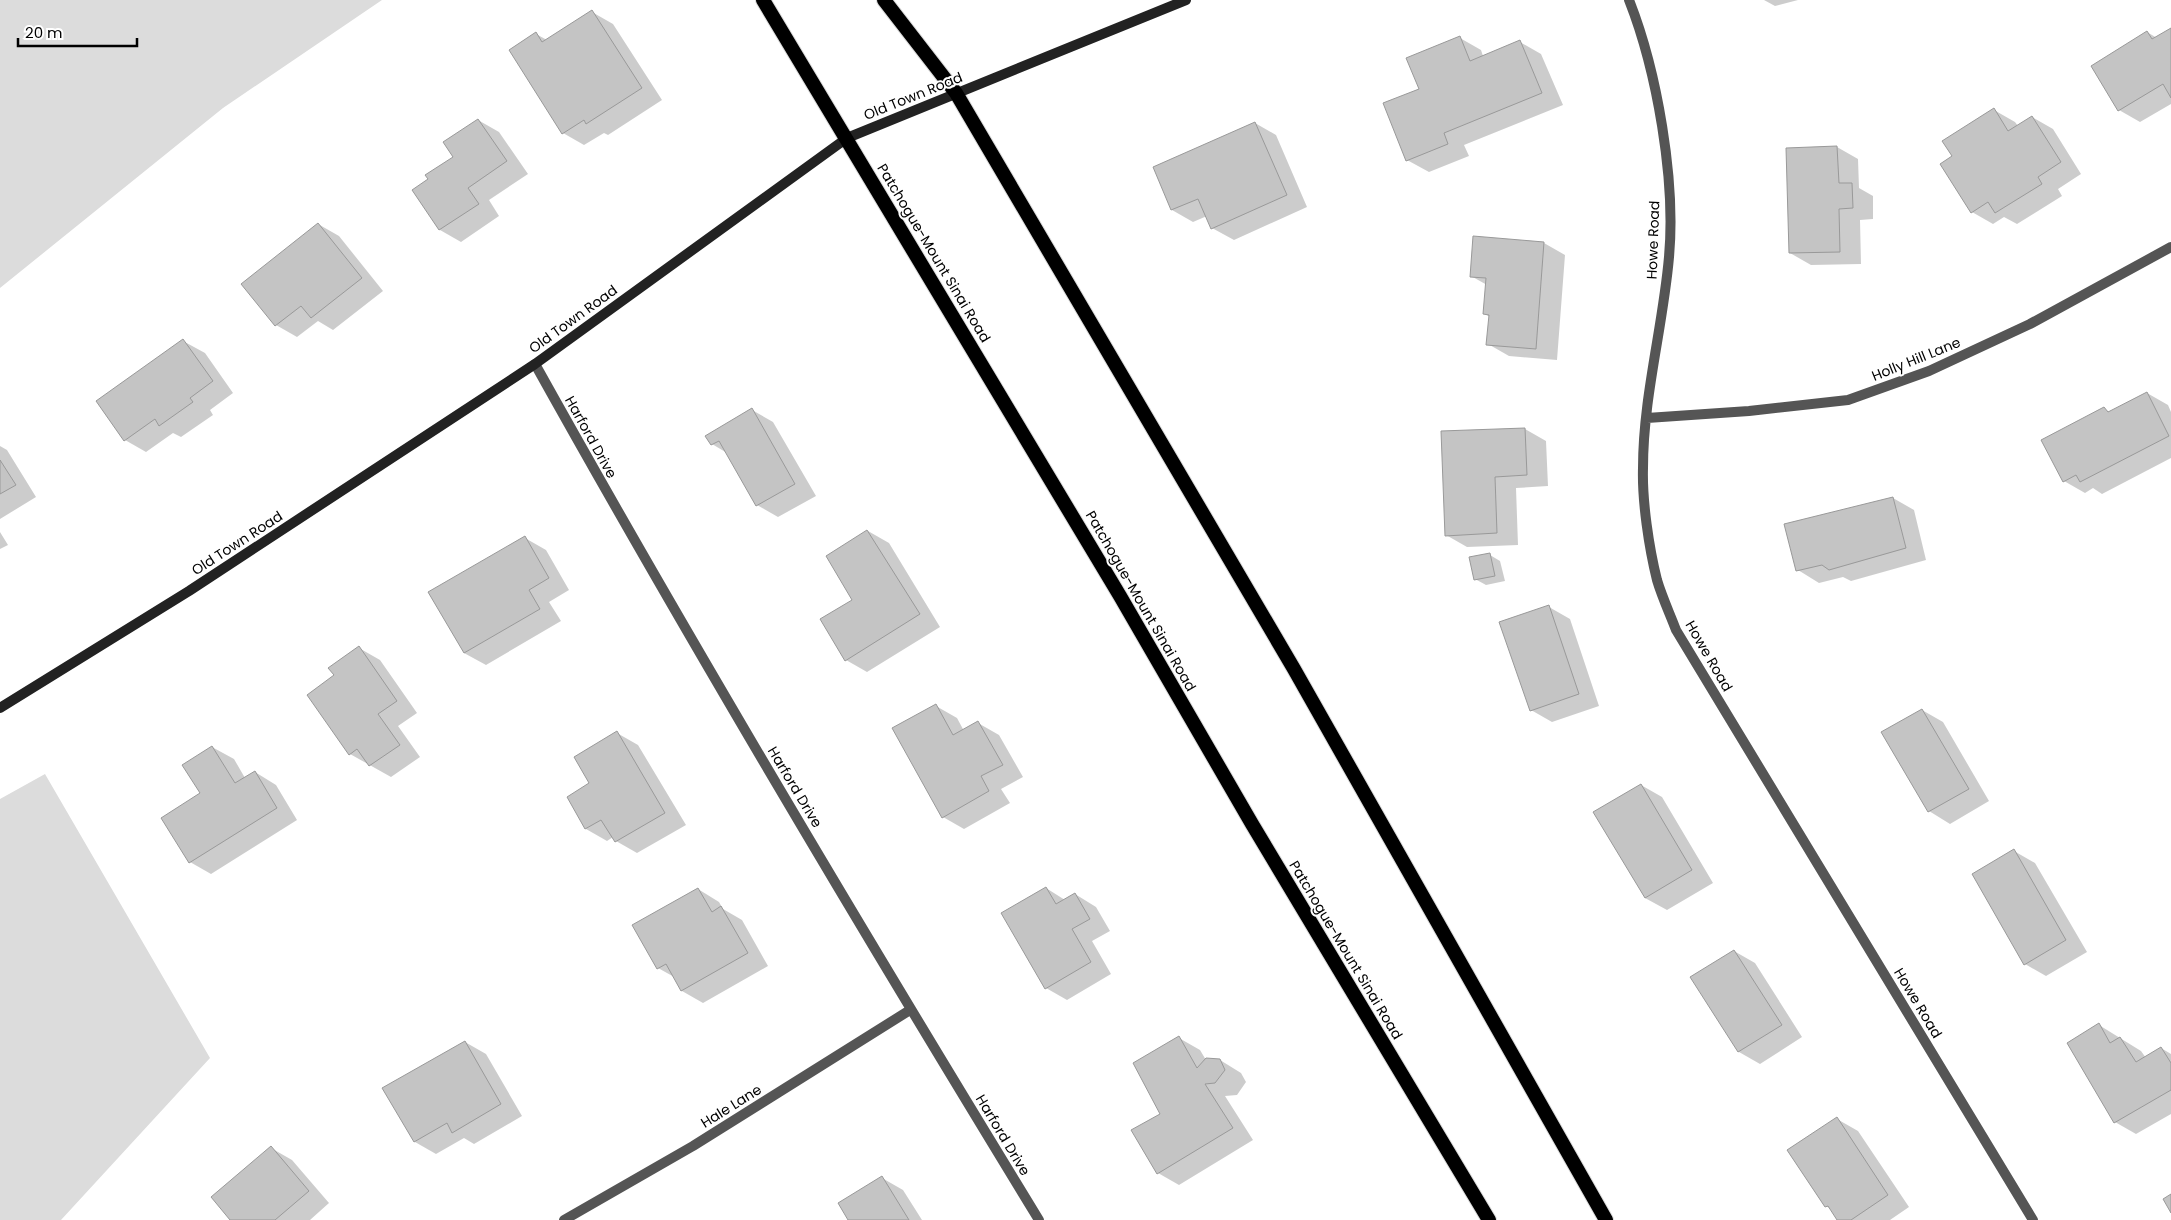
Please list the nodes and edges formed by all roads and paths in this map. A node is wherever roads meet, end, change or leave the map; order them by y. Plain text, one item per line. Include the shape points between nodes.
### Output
1 (763, 0) edge
2 (884, 0) edge
3 (1186, 0) edge
4 (1629, 0) edge
5 (956, 93) junction
6 (847, 138) junction
7 (2171, 247) edge
8 (535, 364) junction
9 (1647, 418) junction
10 (0, 708) edge
11 (910, 1010) junction
12 (564, 1220) edge
13 (1038, 1220) edge
14 (1489, 1220) edge
15 (1606, 1220) edge
16 (2033, 1220) edge

1 - 6 highway, Patchogue-Mount Sinai Road
2 - 5 highway
3 - 5 main road, Old Town Road
4 - 9 street, Howe Road via 1640,30 1658,106 1669,188 1669,256
5 - 6 main road, Old Town Road
5 - 15 highway via 1294,669
6 - 8 main road, Old Town Road
6 - 14 highway, Patchogue-Mount Sinai Road
7 - 9 street, Holly Hill Lane via 2030,324 1929,371 1848,400
8 - 10 main road, Old Town Road via 189,591
8 - 11 street, Harford Drive via 645,561
9 - 16 street, Howe Road via 1643,468 1648,530 1658,581 1676,630
11 - 12 street, Hale Lane via 693,1146
11 - 13 street, Harford Drive

